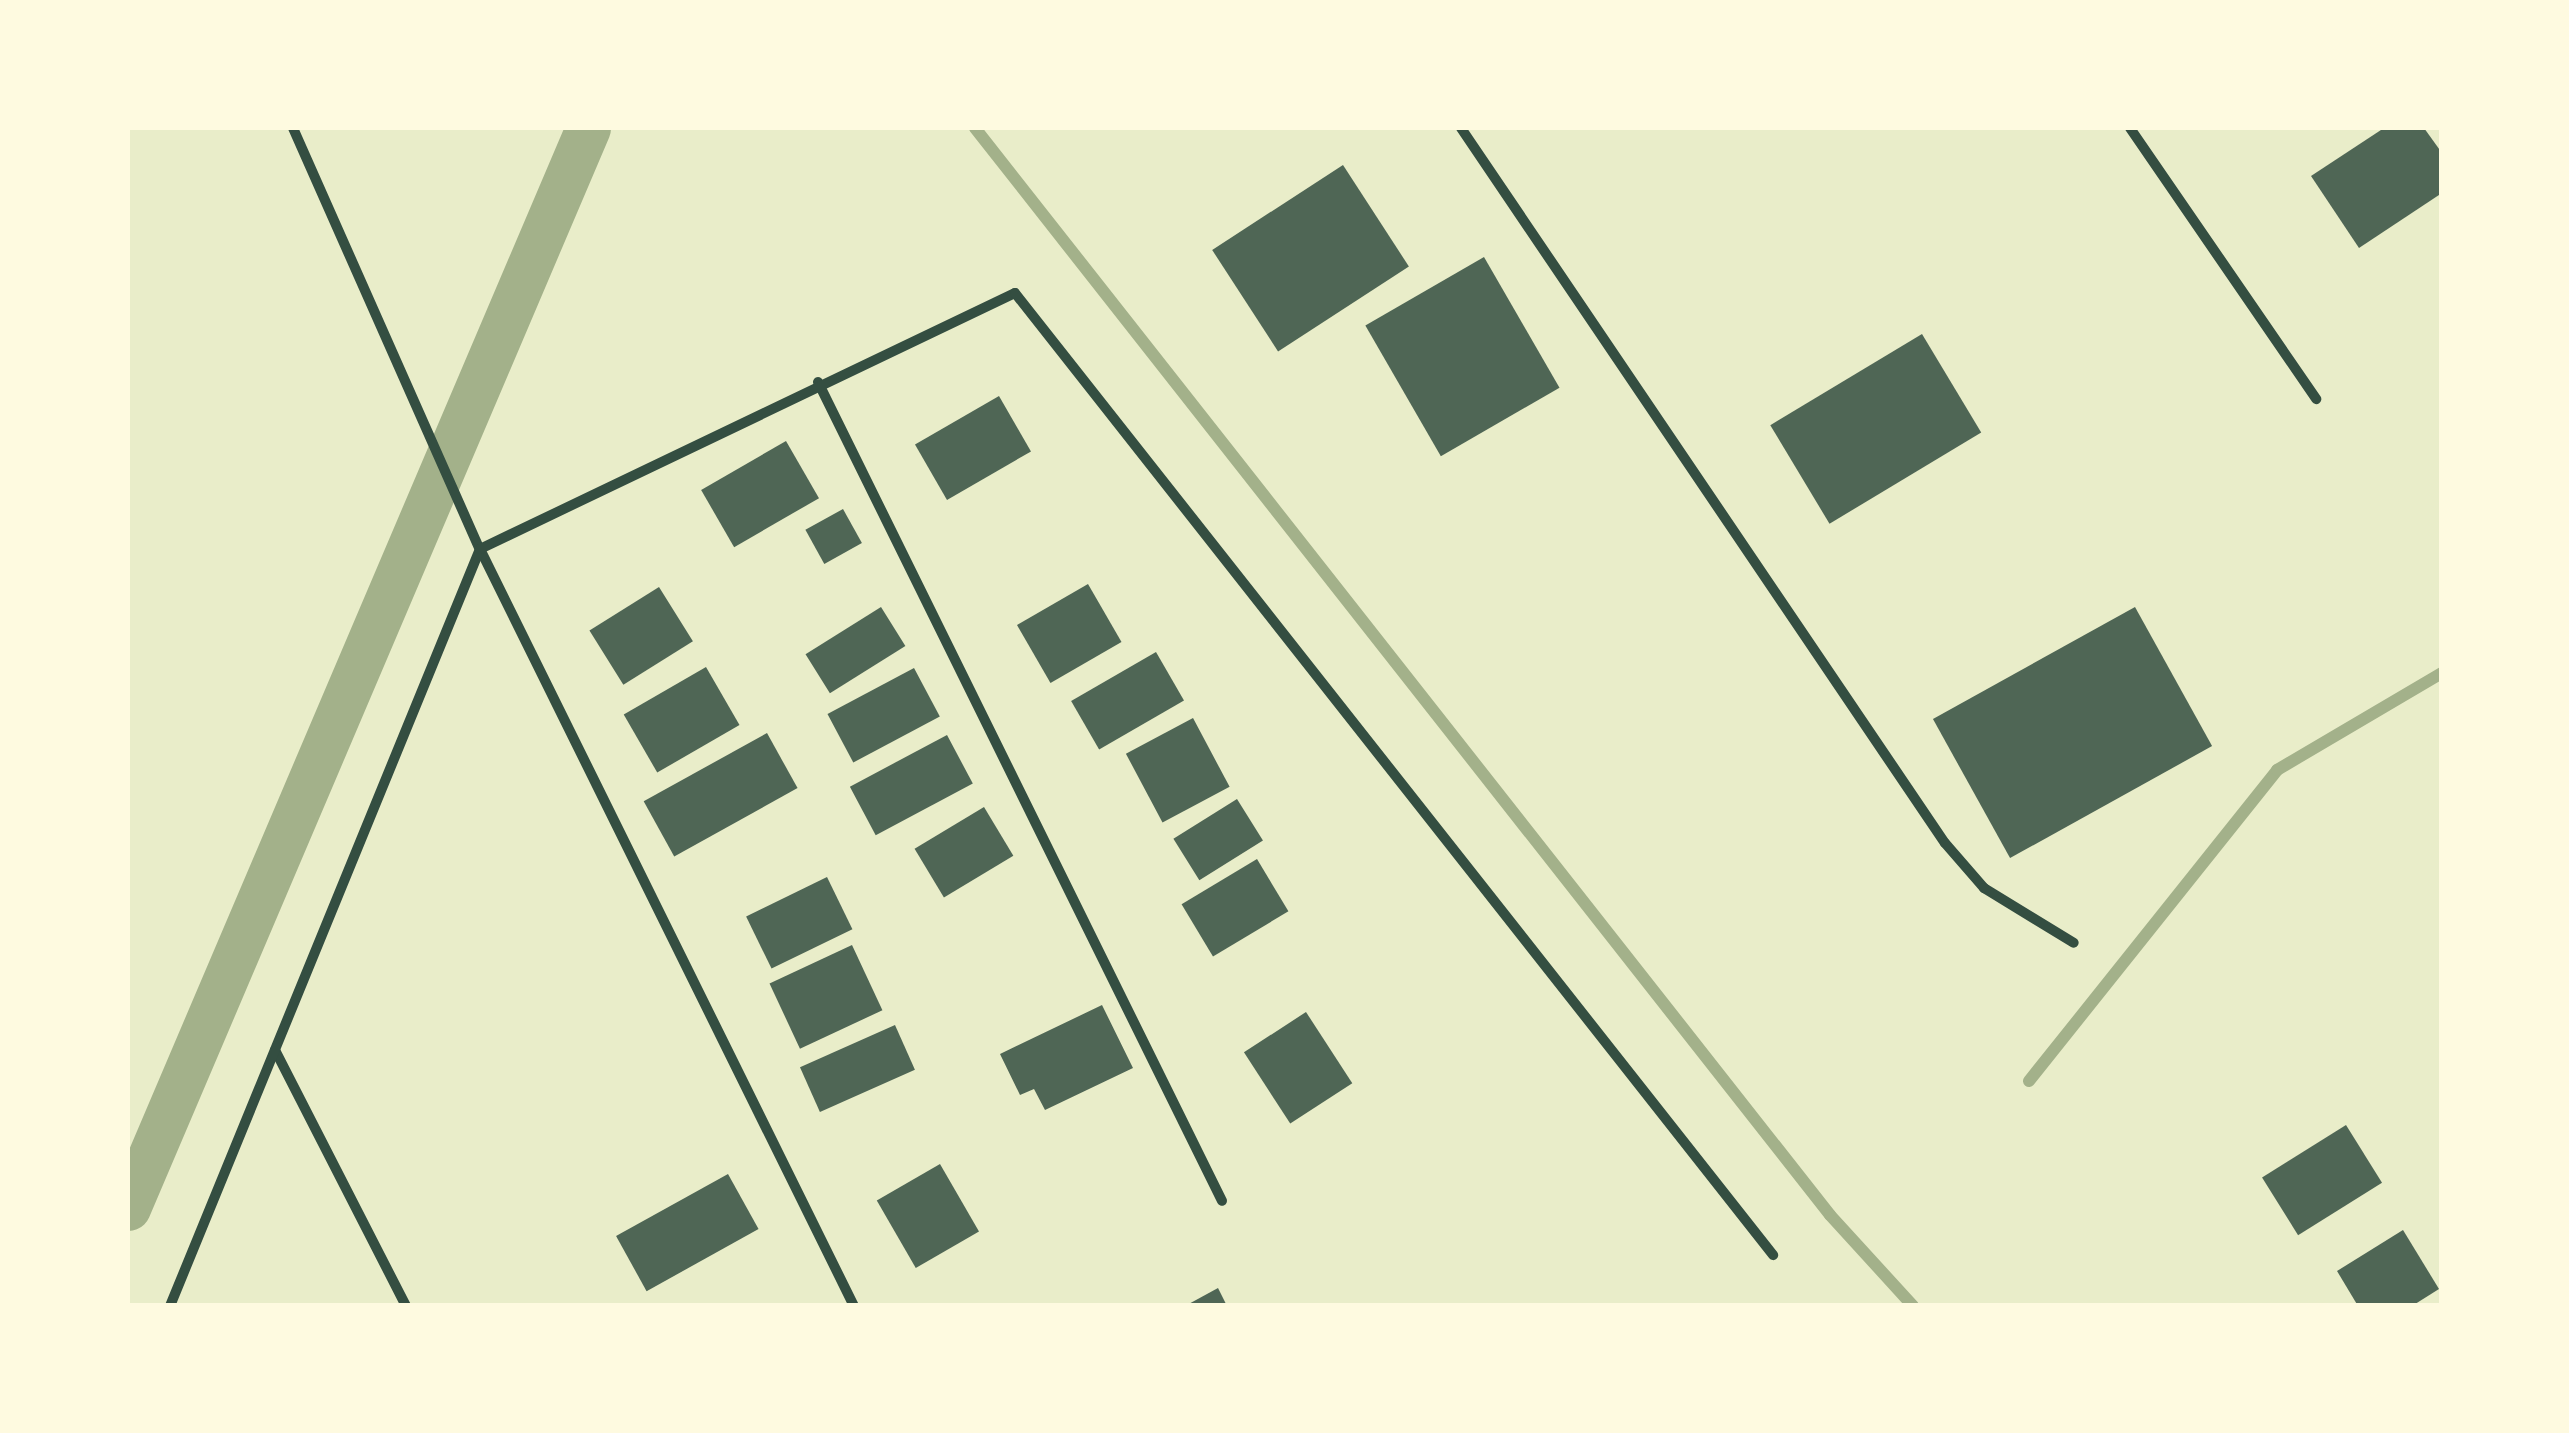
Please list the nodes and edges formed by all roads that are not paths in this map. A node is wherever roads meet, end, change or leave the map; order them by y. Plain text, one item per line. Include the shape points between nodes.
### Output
1 (293, 128) edge
2 (1461, 128) edge
3 (2130, 128) edge
4 (818, 382) junction
5 (2316, 399) dead end
6 (480, 549) junction
7 (2074, 943) dead end
8 (275, 1050) junction
9 (1222, 1201) dead end
10 (1773, 1255) dead end
11 (170, 1306) edge
12 (406, 1306) edge
13 (854, 1306) edge

1 - 6 street
2 - 7 street via 1946,843 1984,888
3 - 5 street
4 - 6 street
4 - 9 street
4 - 10 street via 1015,292
6 - 8 street
6 - 13 street
8 - 11 street
8 - 12 street

